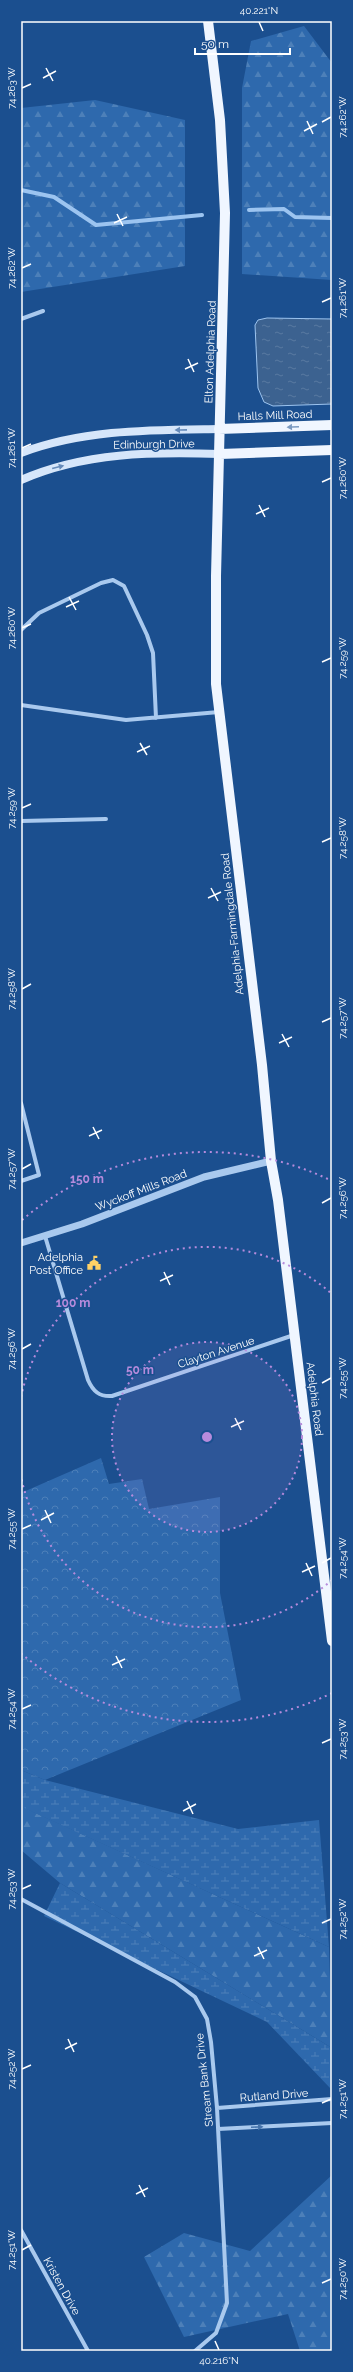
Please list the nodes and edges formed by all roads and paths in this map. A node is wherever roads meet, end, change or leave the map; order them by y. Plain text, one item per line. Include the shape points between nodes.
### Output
1 (208, 21) edge
2 (43, 311) dead end
3 (21, 318) edge
4 (332, 425) edge
5 (220, 429) junction
6 (332, 450) edge
7 (21, 453) edge
8 (220, 454) junction
9 (21, 480) edge
10 (21, 630) edge
11 (216, 684) joint
12 (21, 705) edge
13 (219, 712) junction
14 (156, 718) junction
15 (106, 819) dead end
16 (21, 821) edge
17 (21, 1103) edge
18 (271, 1161) junction
19 (21, 1181) edge
20 (45, 1236) junction
21 (21, 1243) edge
22 (294, 1335) junction
23 (332, 1641) edge
24 (21, 1899) edge
25 (332, 2100) edge
26 (217, 2108) junction
27 (332, 2122) edge
28 (218, 2129) junction
29 (21, 2230) edge
30 (88, 2351) edge
31 (194, 2351) edge

1 - 5 main road, Elton Adelphia Road via 220,120 225,213
2 - 3 street
4 -> 5 main road, Halls Mill Road
5 -> 7 main road, Edinburgh Drive via 124,432 60,442
5 - 8 main road, Elton Adelphia Road
6 - 8 main road
9 -> 8 main road, Edinburgh Drive via 39,472 111,455
8 - 11 main road, Elton Adelphia Road
10 - 14 street via 39,613 101,583 113,580 124,586 147,635 152,653
11 - 13 main road, Adelphia-Farmingdale Road
12 - 14 street via 126,720
13 - 14 street
13 - 18 main road, Adelphia-Farmingdale Road via 262,1065
15 - 16 street
17 - 19 street via 39,1174
18 - 20 street, Wyckoff Mills Road via 204,1177
18 - 22 main road, Adelphia Road
20 - 21 street, Wyckoff Mills Road
20 - 22 street, Clayton Avenue via 88,1380 98,1394 112,1396
22 - 23 main road, Adelphia Road
24 - 26 street, Stream Bank Drive via 175,1982 195,1997 207,2019
25 - 26 street, Rutland Drive
26 - 28 street, Stream Bank Drive
28 -> 27 street
28 - 31 street, Stream Bank Drive via 228,2303 216,2333
29 - 30 street, Kristen Drive

